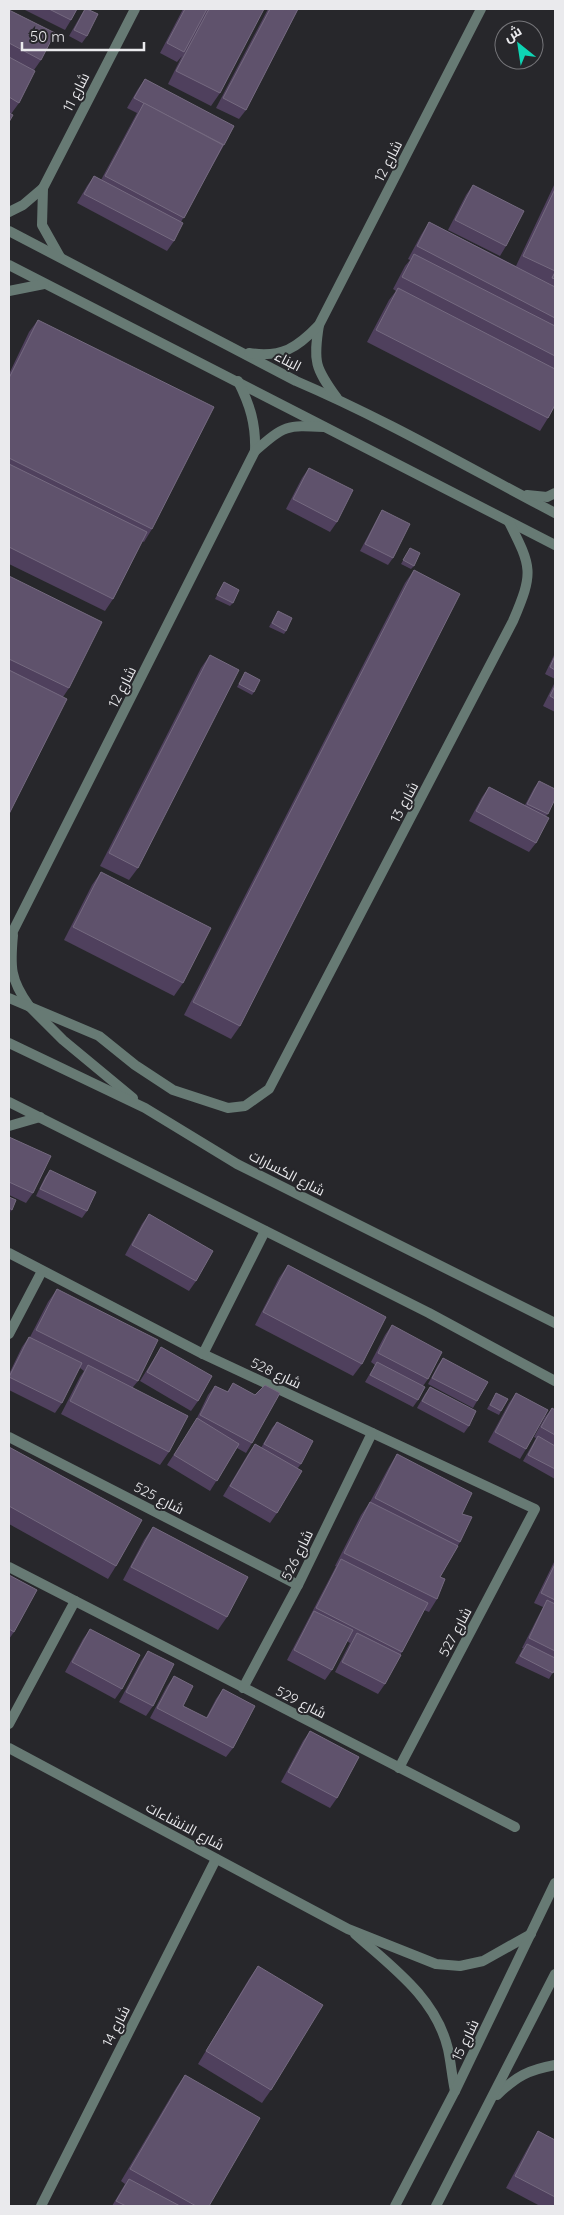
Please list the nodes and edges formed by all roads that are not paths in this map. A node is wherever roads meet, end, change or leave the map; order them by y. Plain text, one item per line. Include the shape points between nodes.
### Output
1 (135, 9) edge
2 (481, 9) edge
3 (43, 188) junction
4 (9, 212) edge
5 (9, 231) edge
6 (62, 259) junction
7 (9, 265) edge
8 (44, 284) junction
9 (9, 291) edge
10 (319, 325) junction
11 (241, 352) junction
12 (238, 381) junction
13 (338, 399) junction
14 (324, 427) junction
15 (255, 451) junction
16 (514, 492) junction
17 (555, 493) edge
18 (555, 513) edge
19 (509, 522) junction
20 (555, 545) edge
21 (11, 937) edge
22 (9, 998) edge
23 (30, 1007) junction
24 (9, 1043) edge
25 (9, 1102) edge
26 (145, 1108) junction
27 (40, 1117) junction
28 (9, 1126) edge
29 (265, 1231) junction
30 (9, 1254) edge
31 (42, 1271) junction
32 (555, 1323) edge
33 (9, 1334) edge
34 (202, 1354) junction
35 (555, 1381) edge
36 (372, 1433) junction
37 (9, 1437) edge
38 (535, 1509) joint
39 (9, 1567) edge
40 (298, 1584) junction
41 (76, 1602) junction
42 (243, 1688) junction
43 (9, 1724) edge
44 (9, 1748) edge
45 (399, 1768) junction
46 (515, 1826) dead end
47 (216, 1859) junction
48 (555, 1884) edge
49 (348, 1929) junction
50 (531, 1934) junction
51 (555, 1974) edge
52 (555, 2065) edge
53 (455, 2091) junction
54 (491, 2101) junction
55 (41, 2206) edge
56 (395, 2206) edge
57 (436, 2206) edge

1 - 3 street, شارع 11
2 - 10 street, شارع 12
3 - 4 street, شارع 11 via 23,206
3 - 6 street, شارع 11 via 42,225
5 - 6 street, البناء
6 - 11 street, البناء
7 - 8 street
8 - 9 street
8 - 12 street
10 - 11 street, شارع 12 via 304,341 288,351 263,355
10 - 13 street, شارع 12 via 314,354 326,383
11 - 13 street, البناء
12 - 14 street
12 - 15 street, شارع 12 via 254,420
13 - 16 street, البناء
14 - 15 street, شارع 12 via 292,425
14 - 19 street
15 - 21 street, شارع 12
16 - 17 street via 547,497
16 - 18 street, البناء
19 - 20 street
19 - 23 street, شارع 13 via 526,556 527,589 270,1089 245,1106 228,1108 173,1090 99,1036
21 - 23 street, شارع 12 via 10,966 18,991
22 - 23 street
23 - 26 street via 63,1040
24 - 26 street, شارع الكسارات
25 - 27 street
26 - 32 street, شارع الكسارات via 238,1164
27 - 28 street
27 - 29 street
29 - 34 street
29 - 35 street via 429,1313
30 - 31 street, شارع 528
31 - 33 street
31 - 34 street, شارع 528
34 - 36 street, شارع 528
36 - 38 street, شارع 528
36 - 40 street, شارع 526
37 - 40 street, شارع 525
38 - 45 street, شارع 527
39 - 41 street, شارع 529
40 - 42 street, شارع 526
41 - 42 street, شارع 529
41 - 43 street
42 - 45 street, شارع 529
44 - 47 street, شارع الانشاءات
45 - 46 street, شارع 529
47 - 49 street, شارع الانشاءات
47 - 55 street, شارع 14
48 - 50 street, شارع 15
49 - 50 street, شارع الانشاءات via 448,1966 483,1961
49 - 53 street, شارع الانشاءات via 404,1977 426,2002 448,2048
50 - 53 street, شارع 15
51 - 54 street
52 - 54 street via 534,2069 515,2078
53 - 56 street, شارع 15
54 - 57 street

